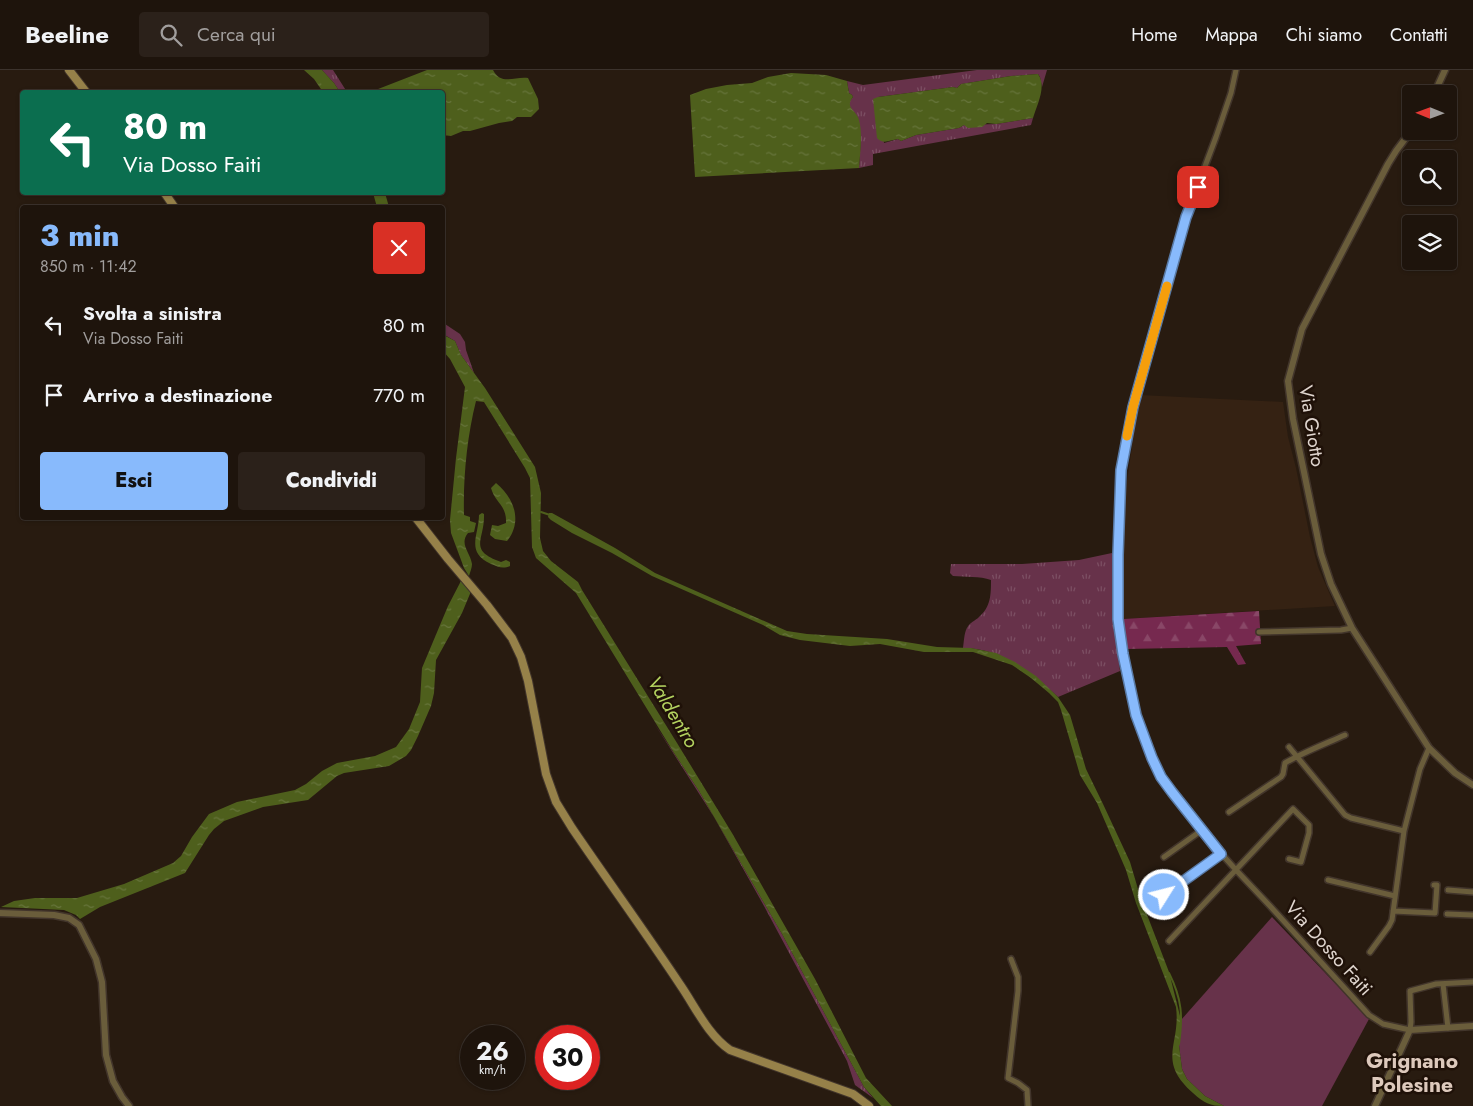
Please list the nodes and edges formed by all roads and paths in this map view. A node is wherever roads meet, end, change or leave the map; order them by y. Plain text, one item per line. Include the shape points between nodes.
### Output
1 (69, 70) edge
2 (1236, 70) edge
3 (1445, 70) edge
4 (1438, 85) edge
5 (84, 90) edge
6 (1404, 140) edge
7 (418, 520) edge
8 (1352, 628) junction
9 (1259, 632) dead end
10 (1345, 735) dead end
11 (1289, 747) dead end
12 (1428, 748) junction
13 (1296, 756) junction
14 (1473, 785) edge
15 (1228, 812) dead end
16 (1202, 830) junction
17 (1404, 831) junction
18 (1221, 854) junction
19 (1164, 857) dead end
20 (1289, 859) dead end
21 (1236, 870) junction
22 (1328, 880) dead end
23 (1434, 885) dead end
24 (1448, 890) dead end
25 (1473, 892) edge
26 (1164, 895) dead end
27 (1395, 896) junction
28 (1393, 911) junction
29 (0, 913) edge
30 (1447, 914) dead end
31 (1473, 915) edge
32 (1169, 941) dead end
33 (1370, 952) dead end
34 (1011, 959) dead end
35 (1473, 982) edge
36 (1443, 984) junction
37 (1473, 1026) edge
38 (1448, 1028) junction
39 (1410, 1030) junction
40 (129, 1106) edge
41 (869, 1106) edge
42 (1028, 1106) edge
43 (1375, 1106) edge

1 - 5 main road
2 - 16 street, Via Dosso Faiti via 1231,93 1186,217 1133,407 1121,470 1118,619 1129,688 1136,715 1161,777
3 - 4 street
6 - 8 street, Via Giotto via 1388,164 1302,329 1288,381 1321,554
7 - 41 main road via 512,638 528,681 546,774 556,802 709,1029 730,1050 846,1092
8 - 9 street
8 - 12 street, Via Giotto
10 - 13 street
11 - 13 street
12 - 14 street, Via Giotto
12 - 17 street
13 - 15 street via 1285,763 1280,777
13 - 17 street via 1345,815
16 - 18 street, Via Dosso Faiti
16 - 19 street
17 - 27 street
18 - 21 street, Via Dosso Faiti
18 - 26 street
20 - 21 street via 1301,862 1309,834 1309,825 1293,809
21 - 32 street
21 - 39 street, Via Dosso Faiti via 1369,1015 1383,1024
22 - 27 street
23 - 28 street via 1437,885 1435,913
24 - 25 street
27 - 28 street
28 - 33 street via 1389,926
29 - 40 street via 54,915 79,925 96,959 102,982 106,1055 113,1081
30 - 31 street
34 - 42 street via 1018,977 1018,991 1008,1078 1027,1090
35 - 36 street
36 - 38 street
36 - 39 street via 1410,991
37 - 38 street
38 - 39 street
39 - 43 street

